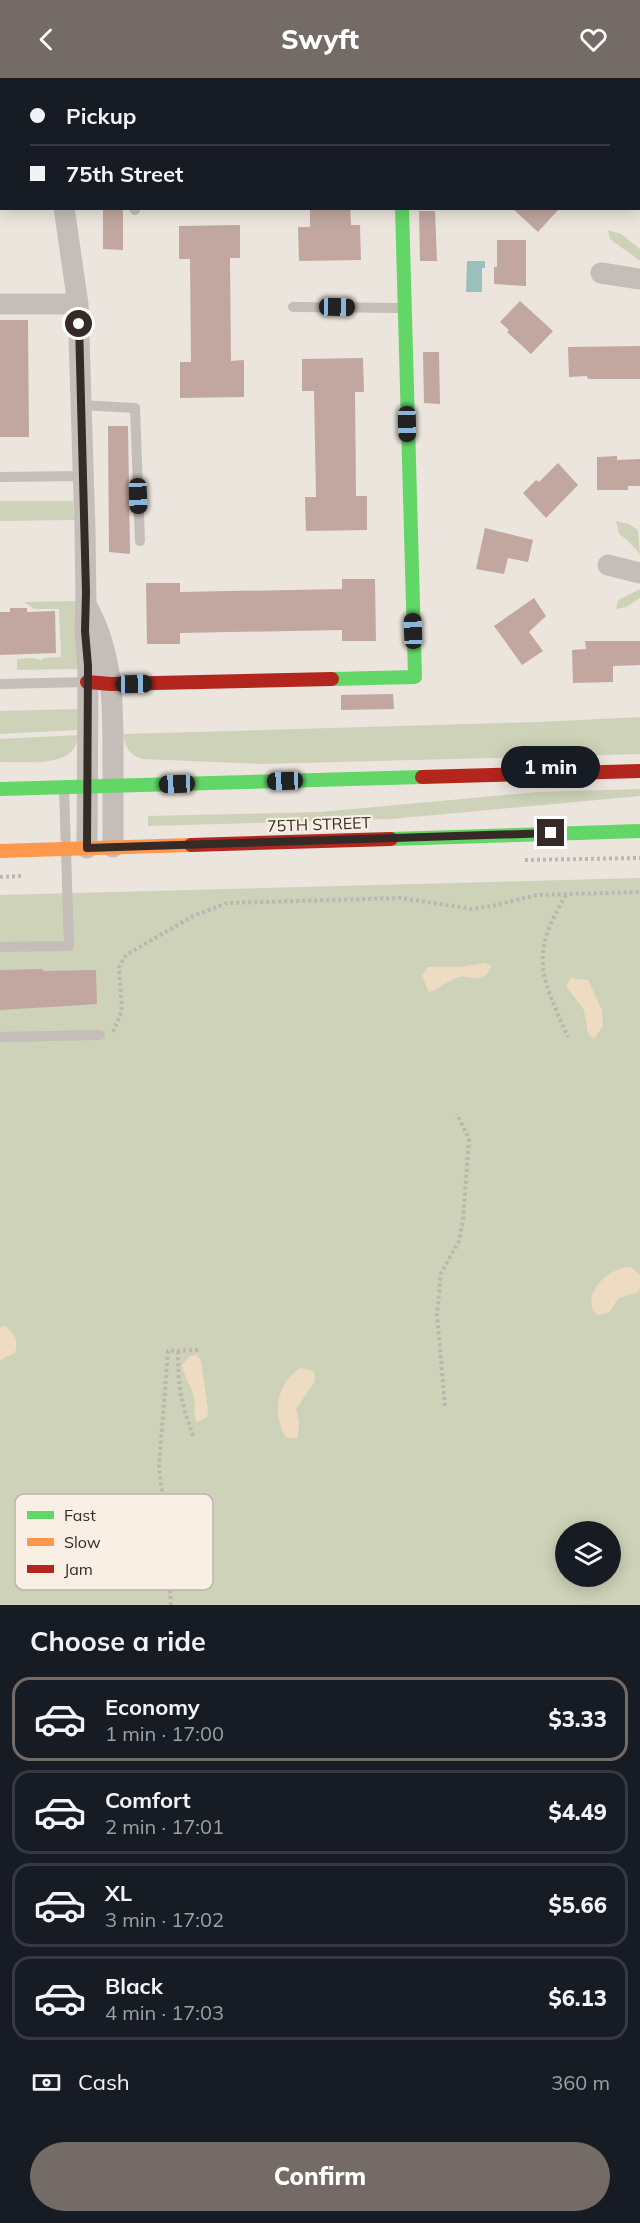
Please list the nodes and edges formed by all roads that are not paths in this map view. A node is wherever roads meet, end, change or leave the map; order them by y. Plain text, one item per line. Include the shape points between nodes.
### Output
1 (64, 210) edge
2 (402, 210) edge
3 (601, 273) dead end
4 (640, 279) edge
5 (0, 304) edge
6 (78, 304) junction
7 (293, 306) dead end
8 (403, 308) junction
9 (81, 405) junction
10 (83, 476) junction
11 (0, 477) edge
12 (140, 541) dead end
13 (608, 566) dead end
14 (640, 573) edge
15 (86, 604) junction
16 (87, 682) junction
17 (0, 684) edge
18 (111, 684) junction
19 (640, 771) edge
20 (87, 786) junction
21 (113, 786) junction
22 (64, 787) junction
23 (0, 789) edge
24 (640, 831) edge
25 (113, 847) junction
26 (76, 848) junction
27 (0, 851) edge
28 (0, 947) edge
29 (100, 1035) road end
30 (0, 1037) edge

1 - 6 street
2 - 8 main road
3 - 4 street
5 - 6 street
6 - 9 street
7 - 8 lane
8 - 18 main road via 415,677
9 - 10 street
9 - 12 lane via 135,408
10 - 11 lane
10 - 15 street
13 - 14 street
15 - 16 street
15 - 18 street via 99,627
16 - 17 lane
16 - 18 main road
16 - 20 street
18 - 21 street
19 - 21 main road
20 - 21 main road
20 - 22 main road
20 - 26 street
21 - 25 street
22 - 23 main road
22 - 26 lane
24 - 25 main road, 75TH STREET
25 - 26 main road, 75TH STREET
26 - 27 main road, 75TH STREET
26 - 28 lane via 69,946
29 - 30 lane

